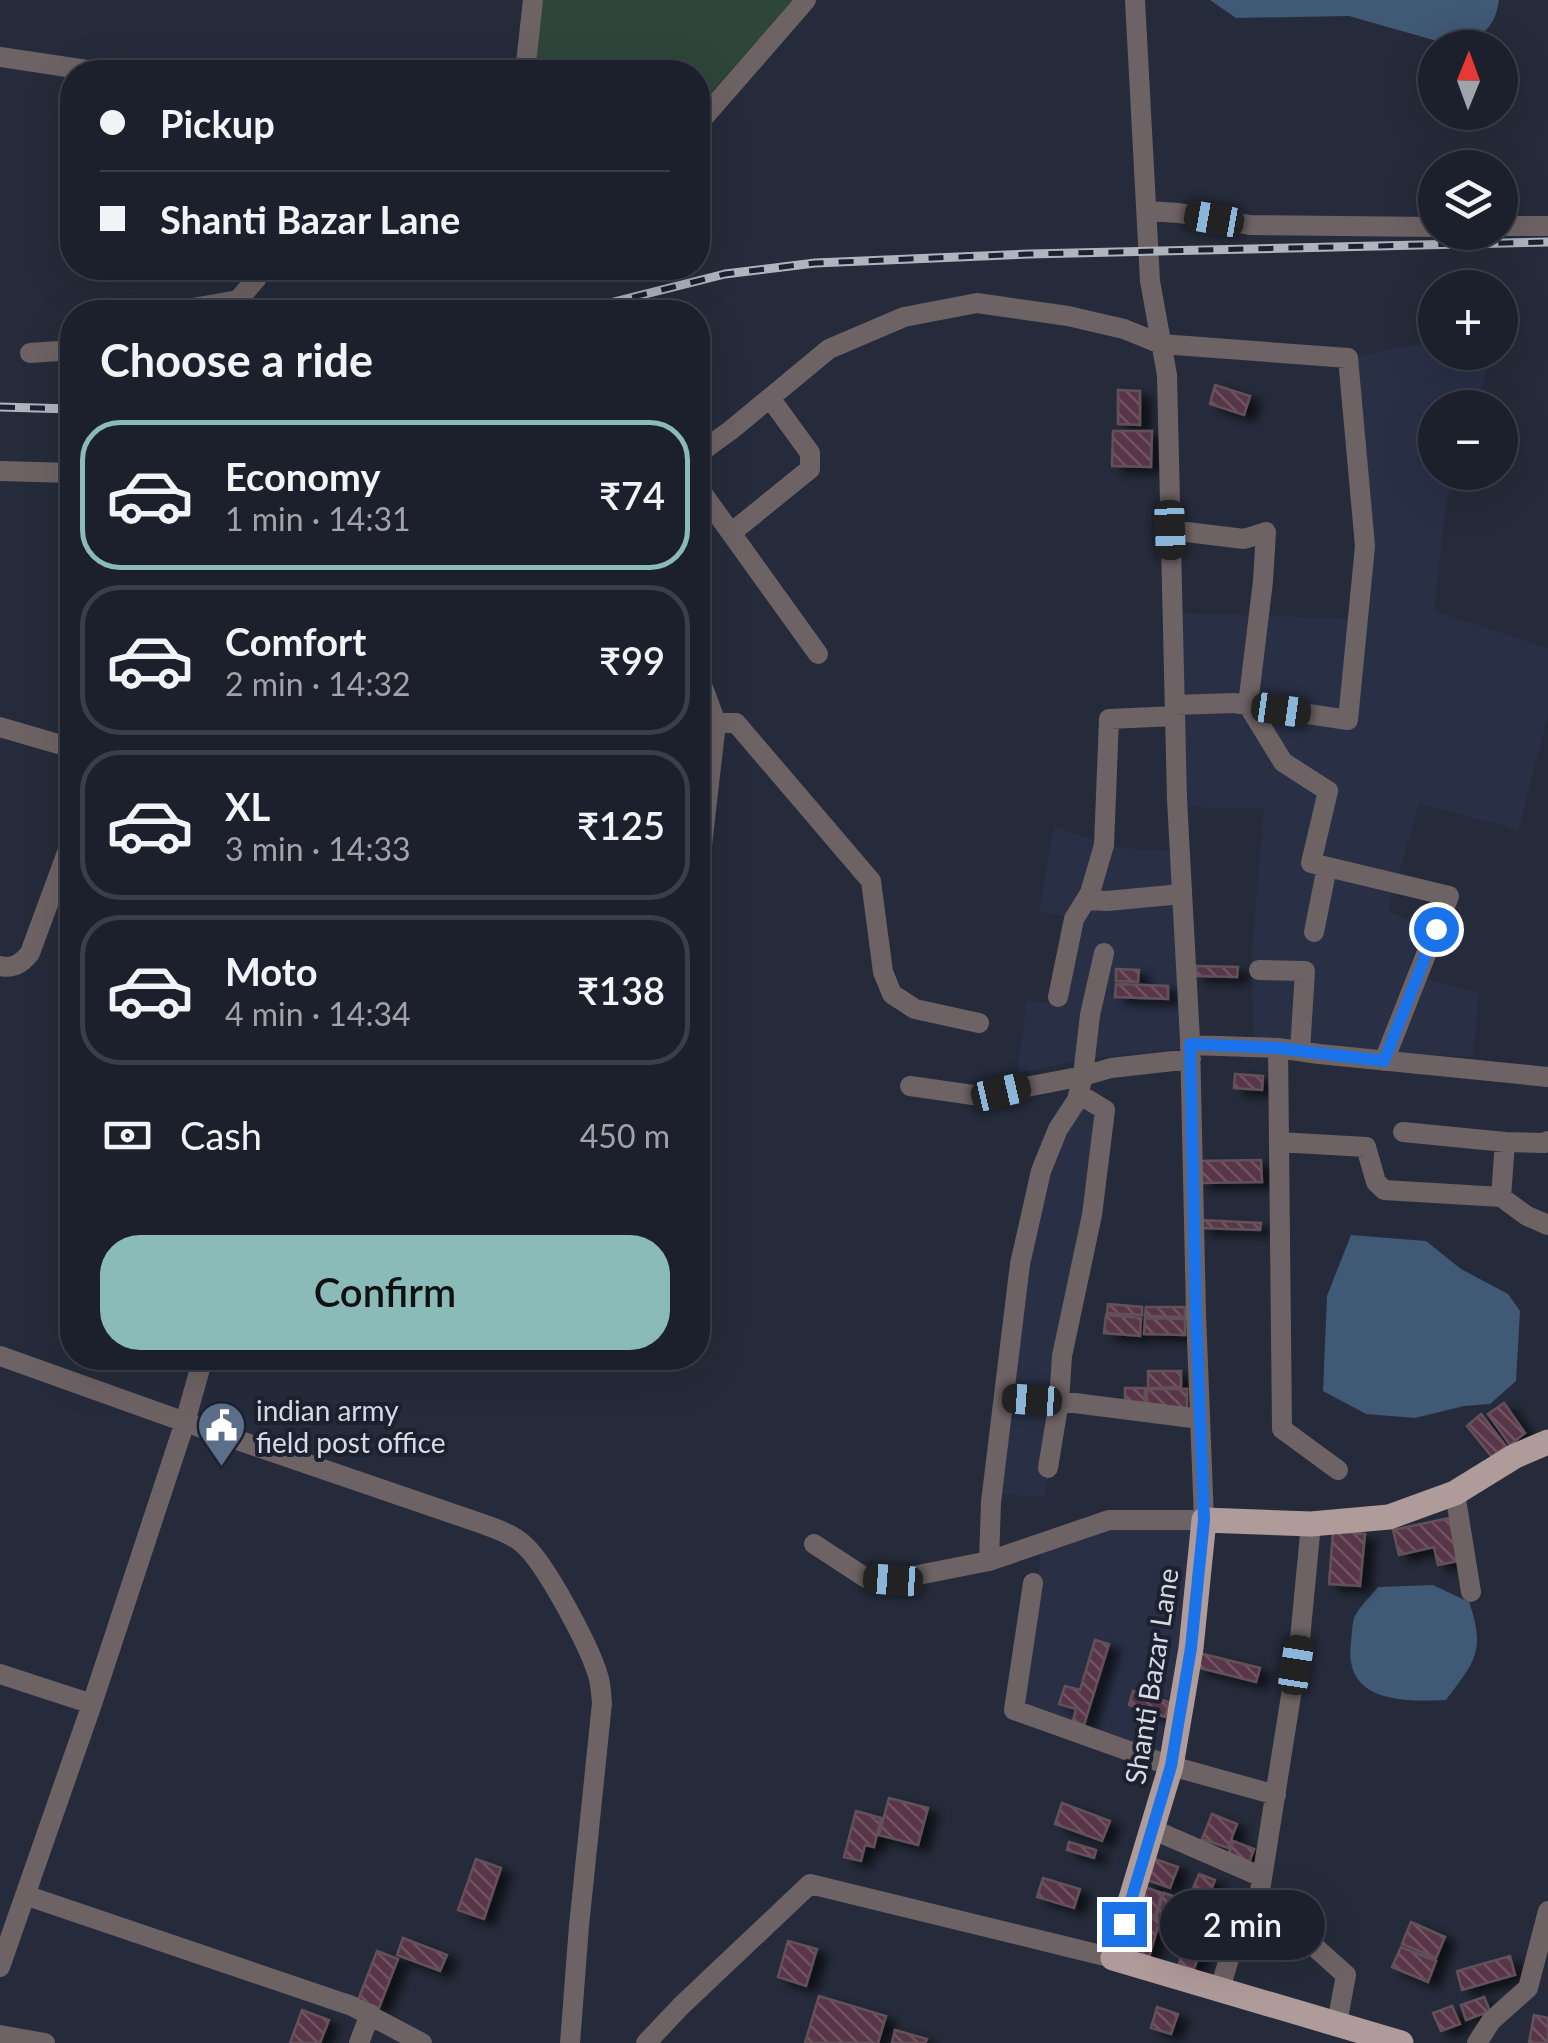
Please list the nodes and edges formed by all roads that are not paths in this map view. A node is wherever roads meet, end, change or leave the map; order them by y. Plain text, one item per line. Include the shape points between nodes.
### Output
1 (533, 0) edge
2 (806, 0) edge
3 (1135, 0) edge
4 (0, 57) edge
5 (526, 60) edge
6 (60, 66) edge
7 (710, 110) edge
8 (1148, 211) junction
9 (1518, 226) edge
10 (1548, 226) edge
11 (1418, 227) edge
12 (255, 280) edge
13 (238, 300) edge
14 (1161, 344) junction
15 (60, 351) edge
16 (30, 353) dead end
17 (770, 398) junction
18 (710, 445) edge
19 (0, 471) edge
20 (60, 473) edge
21 (710, 504) edge
22 (1170, 530) junction
23 (731, 533) junction
24 (818, 654) dead end
25 (1248, 705) junction
26 (710, 706) edge
27 (1175, 710) junction
28 (716, 723) junction
29 (0, 727) edge
30 (60, 744) edge
31 (710, 775) edge
32 (1327, 867) junction
33 (60, 871) edge
34 (1182, 894) junction
35 (1086, 900) junction
36 (1314, 932) dead end
37 (1104, 953) dead end
38 (0, 966) edge
39 (1259, 970) dead end
40 (1058, 997) dead end
41 (979, 1023) dead end
42 (1278, 1048) junction
43 (1300, 1051) junction
44 (1190, 1052) junction
45 (1384, 1061) junction
46 (1548, 1077) edge
47 (1081, 1085) junction
48 (910, 1086) dead end
49 (1403, 1132) dead end
50 (1548, 1140) edge
51 (1280, 1142) junction
52 (1504, 1142) junction
53 (1501, 1197) junction
54 (1548, 1226) edge
55 (0, 1356) edge
56 (200, 1370) edge
57 (1005, 1398) junction
58 (1059, 1402) junction
59 (1200, 1419) junction
60 (185, 1422) junction
61 (1548, 1442) edge
62 (1048, 1468) dead end
63 (1338, 1470) dead end
64 (1455, 1492) junction
65 (1204, 1520) junction
66 (1311, 1524) junction
67 (814, 1544) dead end
68 (989, 1561) junction
69 (1033, 1583) dead end
70 (1471, 1592) dead end
71 (0, 1674) edge
72 (92, 1704) junction
73 (1171, 1766) junction
74 (1276, 1795) junction
75 (1154, 1830) junction
76 (1260, 1887) junction
77 (14, 1906) edge
78 (1548, 1911) edge
79 (1114, 1958) junction
80 (0, 1967) edge
81 (1220, 1989) junction
82 (1538, 1990) edge
83 (370, 2014) junction
84 (1337, 2023) junction
85 (0, 2035) edge
86 (45, 2043) edge
87 (359, 2043) edge
88 (422, 2043) edge
89 (570, 2043) edge
90 (646, 2043) edge
91 (1401, 2043) edge
92 (1477, 2043) edge

1 - 5 street
2 - 7 street
3 - 8 street
4 - 6 street
8 - 11 street via 1250,225
8 - 14 street
9 - 10 street
12 - 13 street
14 - 17 street via 1068,316 977,303 904,316 828,349
14 - 22 street
14 - 25 street via 1348,358 1365,546 1348,720
15 - 16 street
17 - 18 street
17 - 23 street via 810,453 810,469
19 - 20 street
21 - 23 street
22 - 25 street via 1244,538 1266,532
22 - 27 street
23 - 24 street
25 - 27 street
25 - 32 street via 1283,762 1328,791 1311,864
26 - 28 street
27 - 34 street
27 - 35 street via 1109,718 1104,845
28 - 31 street
28 - 41 street via 736,724 870,881 892,994 915,1009
29 - 30 street
32 - 36 street
32 - 45 street via 1449,896
33 - 38 street via 30,952 22,963
34 - 35 street
34 - 44 street
35 - 40 street via 1074,919
37 - 47 street
39 - 43 street via 1306,970
42 - 43 street
42 - 44 street
42 - 51 street
43 - 45 street
44 - 47 street via 1111,1068
44 - 59 street
45 - 46 street
47 - 48 street via 980,1096
47 - 57 street via 1041,1171 1020,1264
47 - 58 street via 1104,1110
49 - 52 street
50 - 52 street
51 - 53 street via 1366,1148 1376,1182 1388,1192
51 - 63 street via 1282,1429
52 - 53 street
53 - 54 street
55 - 60 street
56 - 60 street
57 - 58 street
57 - 68 street
58 - 59 street
58 - 62 street
59 - 65 street
60 - 72 street
60 - 89 street via 505,1532 524,1543 551,1580 592,1659 602,1703
61 - 64 main road
64 - 66 main road via 1389,1517
64 - 70 street
65 - 66 main road
65 - 68 street via 1108,1520
65 - 73 main road, Shanti Bazar Lane
66 - 74 street
67 - 68 street via 866,1578 893,1580
69 - 73 street via 1014,1710
71 - 72 street
72 - 77 street
73 - 74 street
73 - 75 main road, Shanti Bazar Lane
74 - 76 street
75 - 76 street
75 - 79 main road, Shanti Bazar Lane
76 - 81 street via 1244,1908
76 - 84 street via 1346,1975
77 - 80 street
77 - 83 street
78 - 82 street
79 - 81 main road
79 - 90 street via 810,1884
81 - 84 main road
82 - 92 street via 1492,2021
83 - 87 street
83 - 88 street
84 - 91 main road
85 - 86 street

